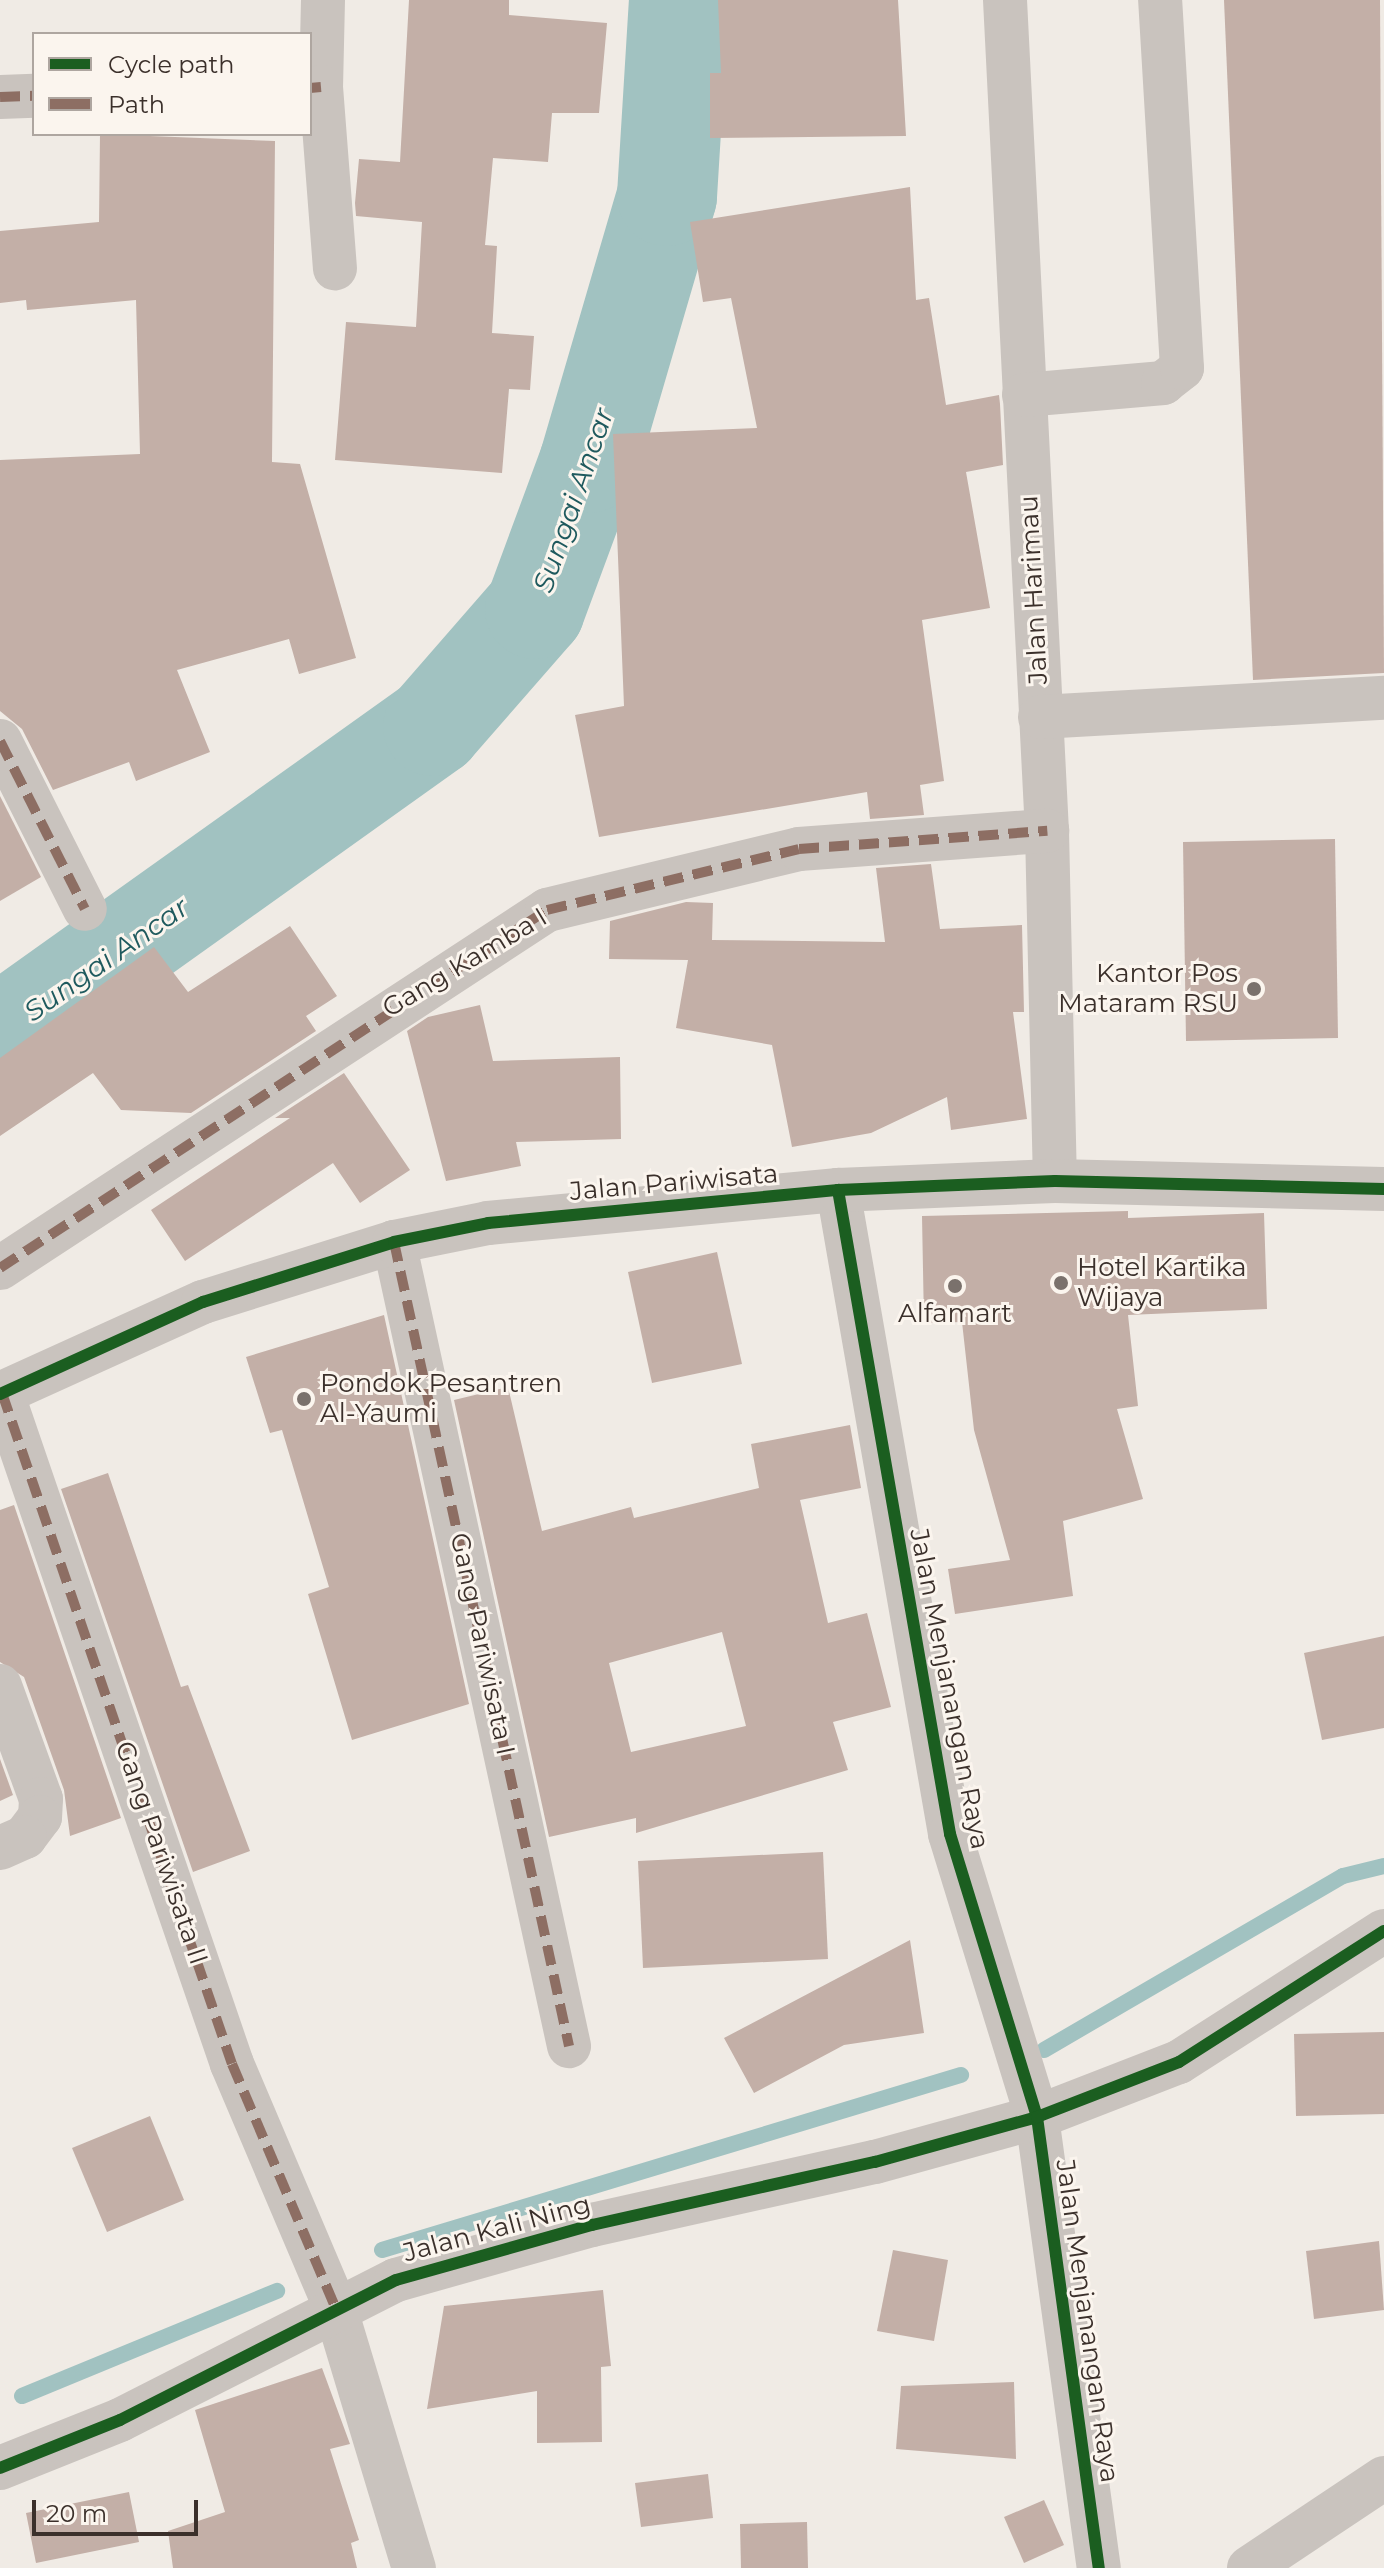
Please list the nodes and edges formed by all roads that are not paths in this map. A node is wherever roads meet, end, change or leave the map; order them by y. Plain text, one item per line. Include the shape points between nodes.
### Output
1 (323, 0) edge
2 (1005, 0) edge
3 (1160, 0) edge
4 (315, 88) edge
5 (32, 96) edge
6 (0, 97) edge
7 (335, 268) dead end
8 (1024, 395) junction
9 (1384, 698) edge
10 (1040, 717) junction
11 (0, 741) edge
12 (1047, 831) junction
13 (85, 909) dead end
14 (1055, 1181) junction
15 (1384, 1189) edge
16 (838, 1190) junction
17 (394, 1242) junction
18 (0, 1268) edge
19 (1, 1393) edge
20 (0, 1686) edge
21 (0, 1848) edge
22 (1384, 1931) edge
23 (569, 2046) dead end
24 (1037, 2117) junction
25 (335, 2307) junction
26 (0, 2468) edge
27 (1384, 2478) edge
28 (414, 2568) edge
29 (1099, 2568) edge
30 (1249, 2568) edge

1 - 4 street
2 - 8 street, Jalan Harimau
3 - 8 street via 1182,368 1163,383
4 - 7 street
5 - 6 street
8 - 10 street, Jalan Harimau
9 - 10 street
10 - 12 street, Jalan Harimau
11 - 13 street
12 - 14 street, Jalan Harimau
12 - 18 street, Gang Kamba I via 799,849 547,910 318,1053
14 - 15 street, Jalan Pariwisata
14 - 16 street, Jalan Pariwisata
16 - 17 street, Jalan Pariwisata via 488,1223
16 - 24 street, Jalan Menjanangan Raya via 950,1834
17 - 19 street, Jalan Pariwisata via 203,1302
17 - 23 street, Gang Pariwisata I
19 - 25 street, Gang Pariwisata II via 232,2064
20 - 21 street via 41,1799 40,1817 25,1837
22 - 24 street, Jalan Kali Ning via 1179,2062
24 - 25 street, Jalan Kali Ning via 860,2166 508,2246
24 - 29 street, Jalan Menjanangan Raya
25 - 26 street, Jalan Kali Ning via 120,2420
25 - 28 street, Gang Pariwisata II
27 - 30 street

